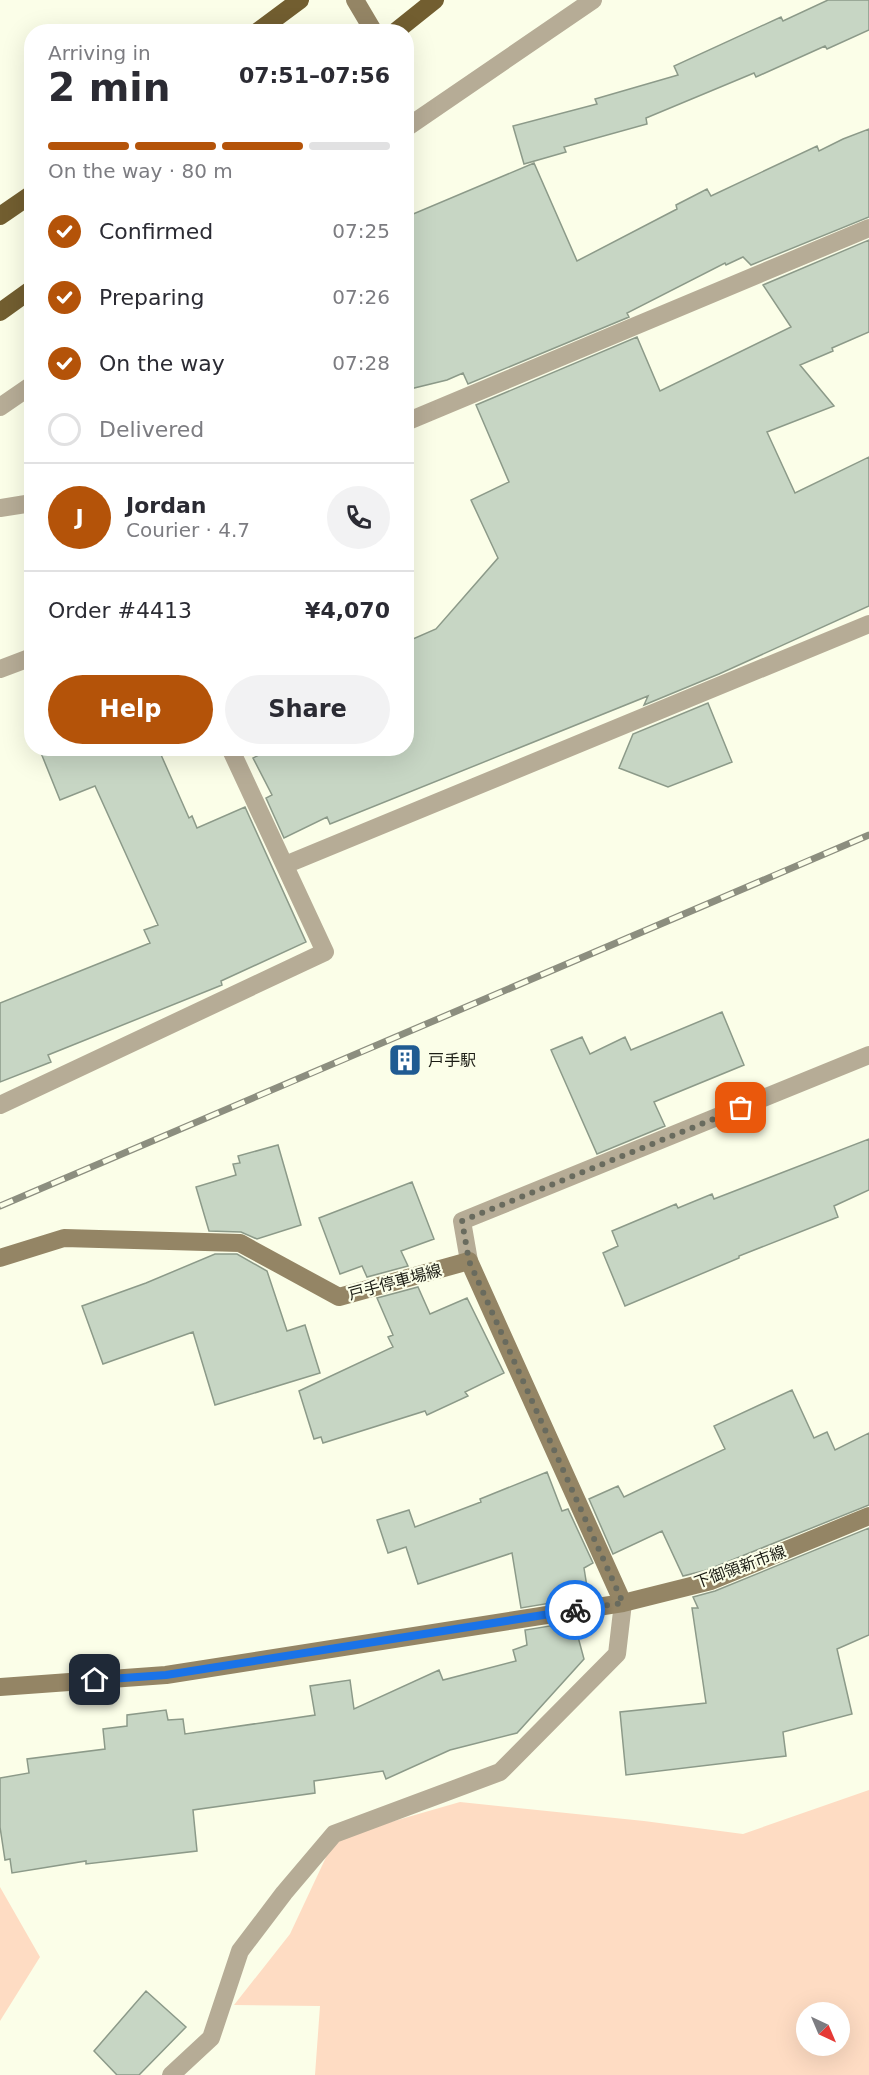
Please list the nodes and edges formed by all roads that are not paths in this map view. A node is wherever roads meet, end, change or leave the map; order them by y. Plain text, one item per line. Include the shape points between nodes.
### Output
1 (300, 0) edge
2 (355, 0) edge
3 (435, 0) edge
4 (593, 0) edge
5 (268, 24) edge
6 (369, 24) edge
7 (405, 24) edge
8 (414, 123) edge
9 (24, 200) edge
10 (0, 216) edge
11 (869, 228) edge
12 (24, 295) edge
13 (0, 312) edge
14 (24, 390) edge
15 (0, 407) edge
16 (414, 419) edge
17 (24, 504) edge
18 (0, 508) edge
19 (869, 624) edge
20 (24, 660) edge
21 (0, 669) edge
22 (234, 756) edge
23 (285, 865) junction
24 (869, 1055) edge
25 (0, 1106) edge
26 (0, 1258) edge
27 (469, 1261) junction
28 (869, 1516) edge
29 (623, 1603) junction
30 (0, 1687) edge
31 (171, 2075) edge

1 - 5 highway
2 - 6 main road
3 - 7 highway
4 - 8 street
9 - 10 highway
11 - 16 street
12 - 13 highway
14 - 15 street
17 - 18 street
19 - 23 street
20 - 21 street
22 - 23 street
23 - 25 street via 325,952
24 - 27 street via 462,1221
26 - 27 main road, 戸手停車場線 via 64,1238 240,1242 339,1297
27 - 29 main road
28 - 29 main road, 下御領新市線 via 711,1581
29 - 30 main road, 下御領新市線 via 166,1675
29 - 31 street via 617,1654 500,1772 334,1834 240,1950 211,2038

